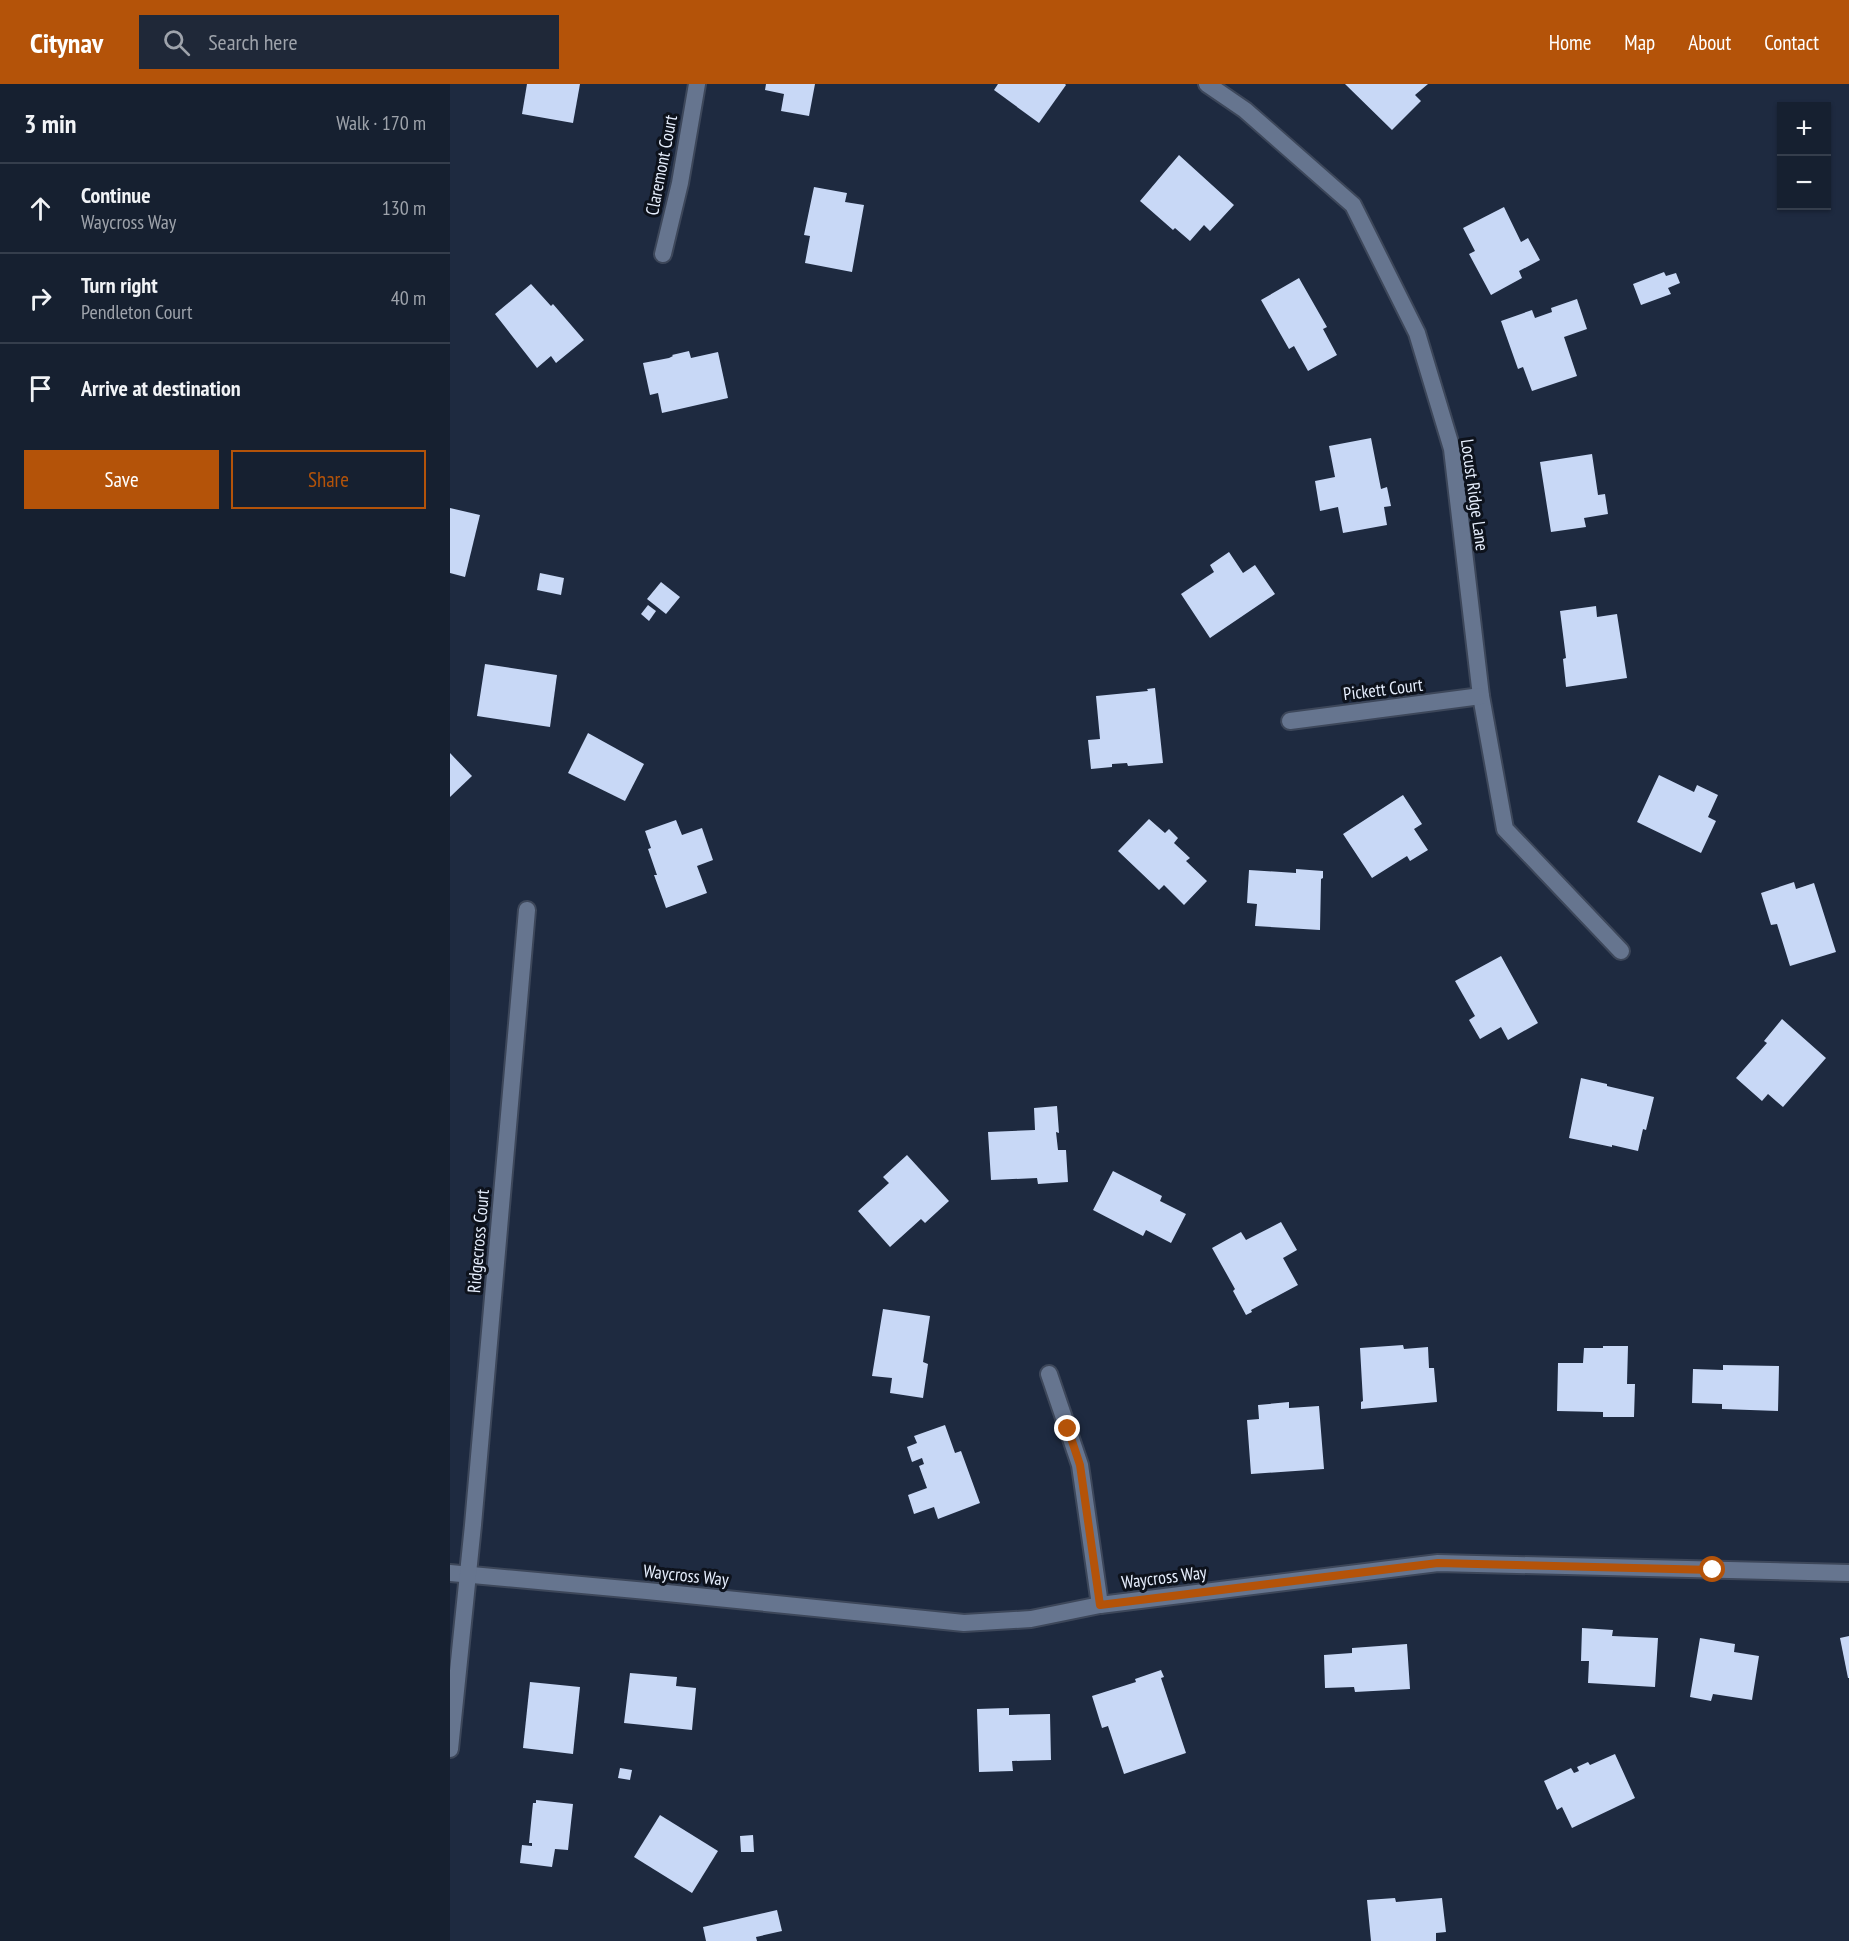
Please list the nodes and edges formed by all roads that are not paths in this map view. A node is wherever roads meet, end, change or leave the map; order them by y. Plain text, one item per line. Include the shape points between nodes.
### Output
1 (697, 84) edge
2 (1207, 84) edge
3 (663, 254) dead end
4 (1481, 696) junction
5 (1290, 721) dead end
6 (527, 910) dead end
7 (1621, 951) dead end
8 (1049, 1374) dead end
9 (450, 1574) edge
10 (1849, 1574) edge
11 (468, 1575) junction
12 (1100, 1605) junction
13 (450, 1749) edge

1 - 3 street, Claremont Court
2 - 4 street, Locust Ridge Lane via 1245,110 1353,205 1418,333 1452,449
4 - 5 street, Pickett Court
4 - 7 street, Locust Ridge Lane via 1505,829
6 - 11 street, Ridgecross Court
8 - 12 street via 1080,1465
9 - 11 street, Waycross Way
10 - 12 street, Waycross Way via 1438,1563
11 - 12 street, Waycross Way via 963,1623 1031,1619
11 - 13 street, Ridgecross Court

